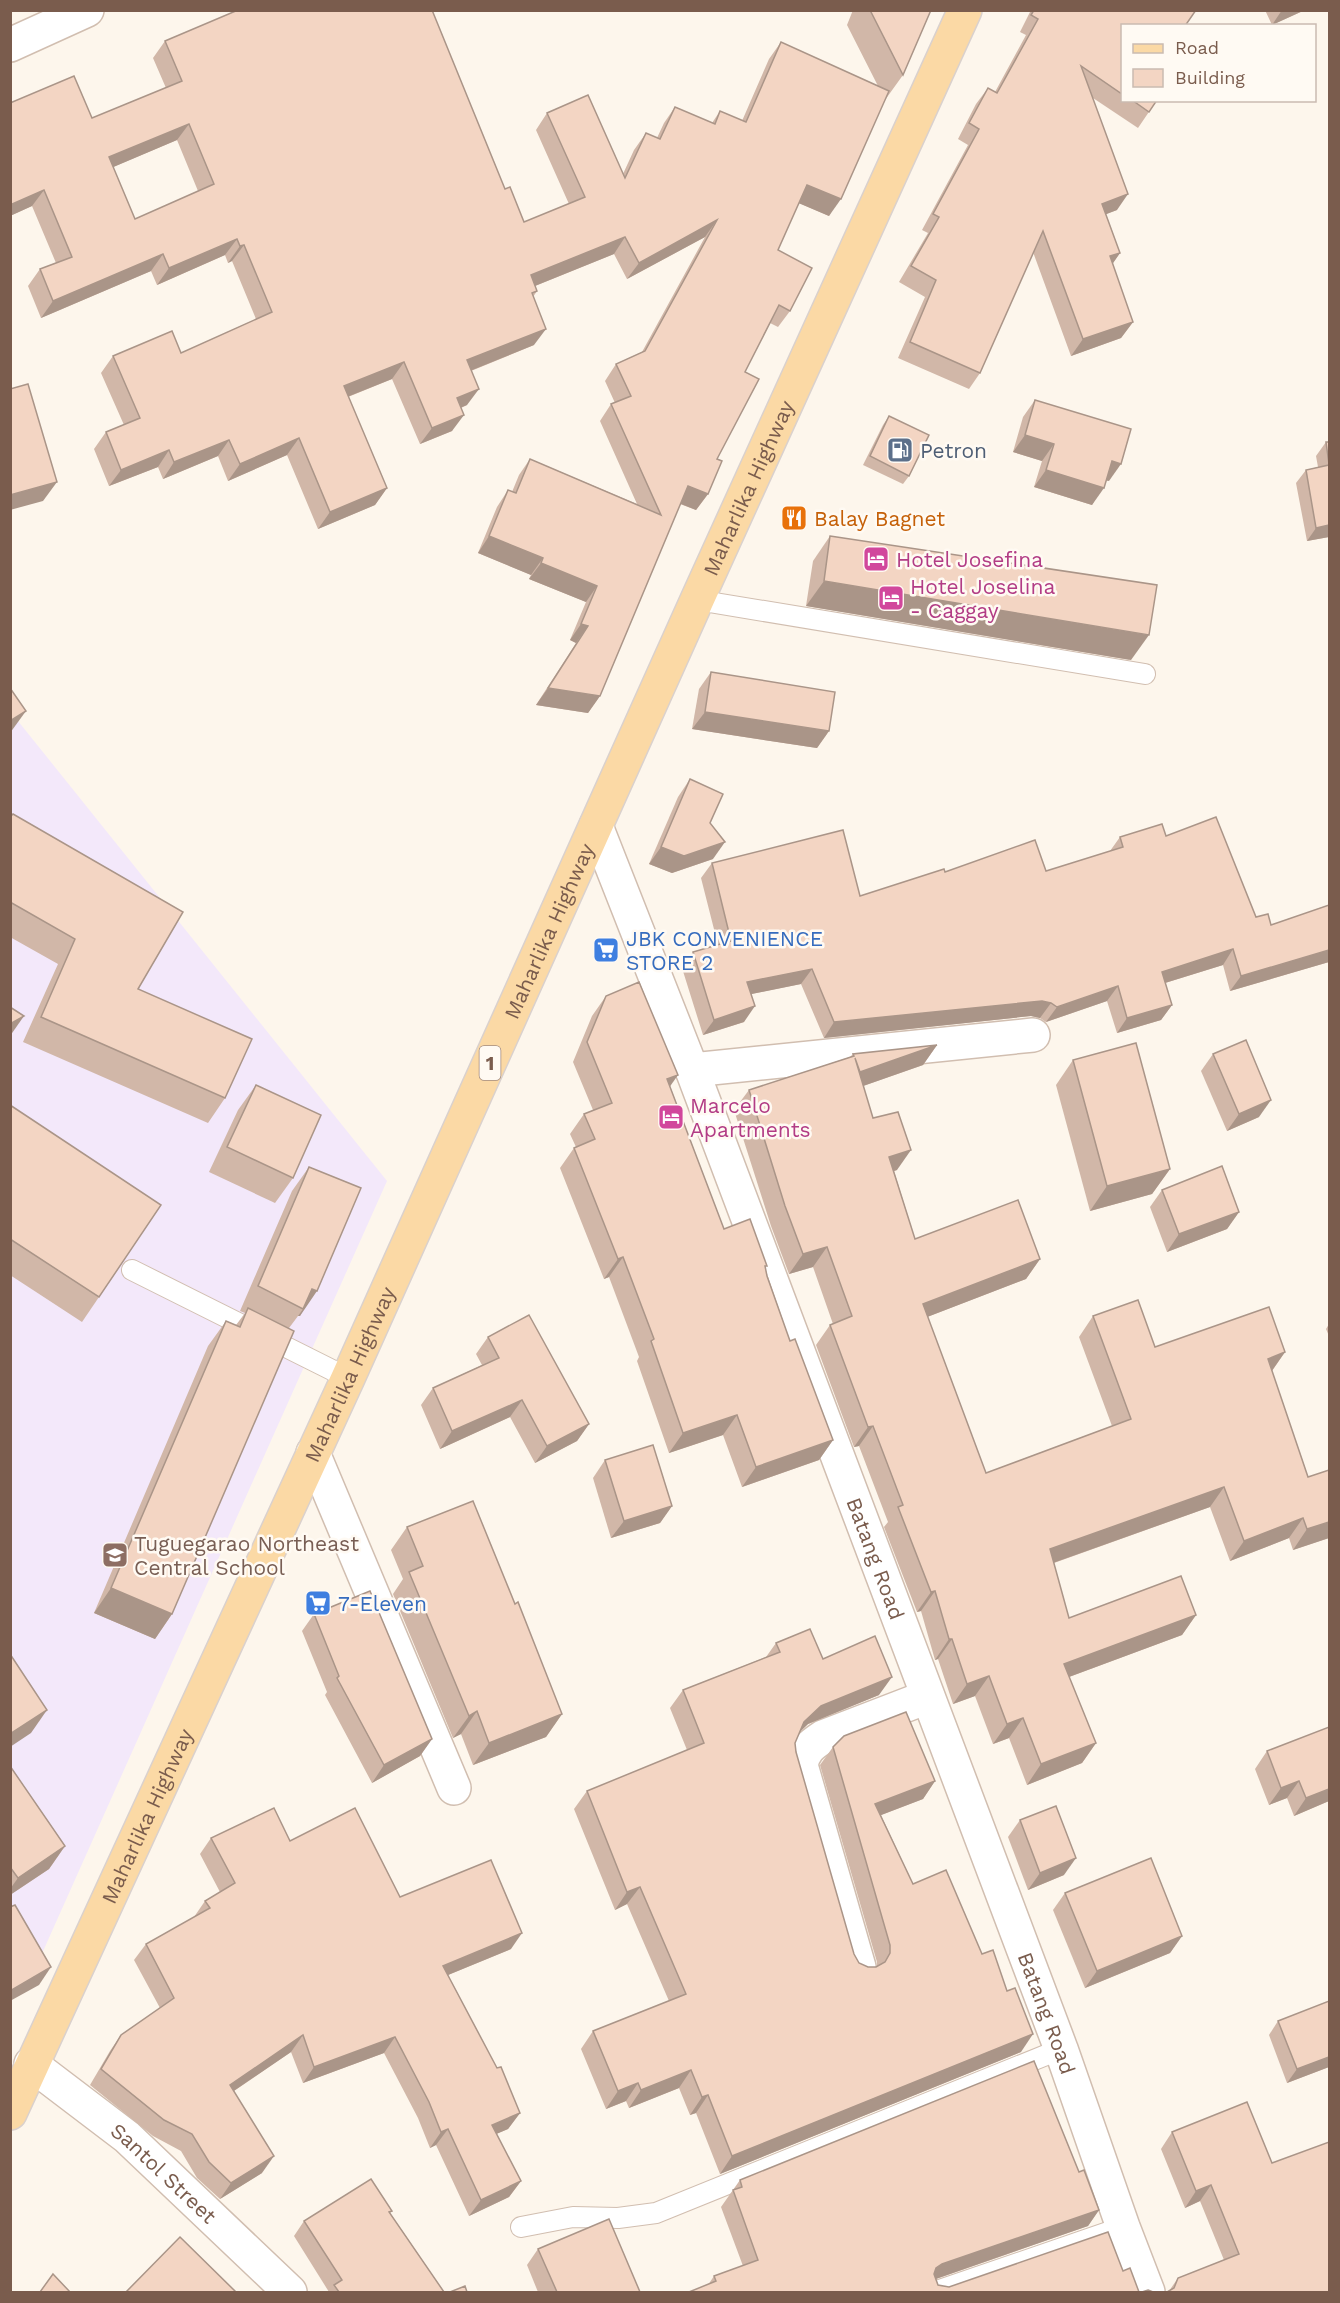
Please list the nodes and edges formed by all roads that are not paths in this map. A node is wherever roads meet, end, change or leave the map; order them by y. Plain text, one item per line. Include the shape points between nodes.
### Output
1 (87, 10) edge
2 (965, 10) edge
3 (10, 45) edge
4 (697, 600) junction
5 (1144, 674) dead end
6 (596, 826) junction
7 (1034, 1035) dead end
8 (692, 1070) junction
9 (132, 1270) edge
10 (348, 1378) junction
11 (313, 1453) junction
12 (927, 1696) junction
13 (454, 1788) dead end
14 (859, 1967) edge
15 (1061, 2049) junction
16 (31, 2064) junction
17 (10, 2113) edge
18 (1123, 2226) junction
19 (521, 2227) dead end
20 (290, 2292) edge
21 (934, 2292) edge
22 (1148, 2292) edge

1 - 3 street
2 - 4 main road, Maharlika Highway / 1
4 - 5 lane
4 - 6 main road, Maharlika Highway / 1
6 - 8 street, Batang Road
6 - 10 main road, Maharlika Highway / 1
7 - 8 street
8 - 12 street, Batang Road
9 - 10 lane
10 - 11 main road, Maharlika Highway / 1
11 - 13 street
11 - 16 main road, Maharlika Highway / 1
12 - 14 street via 824,1737 804,1753 801,1765
12 - 15 street, Batang Road
15 - 18 street, Batang Road
15 - 19 lane via 656,2212 618,2218 573,2217
16 - 17 main road, Maharlika Highway / 1
16 - 20 street, Santol Street via 127,2137
18 - 21 lane
18 - 22 street, Batang Road

